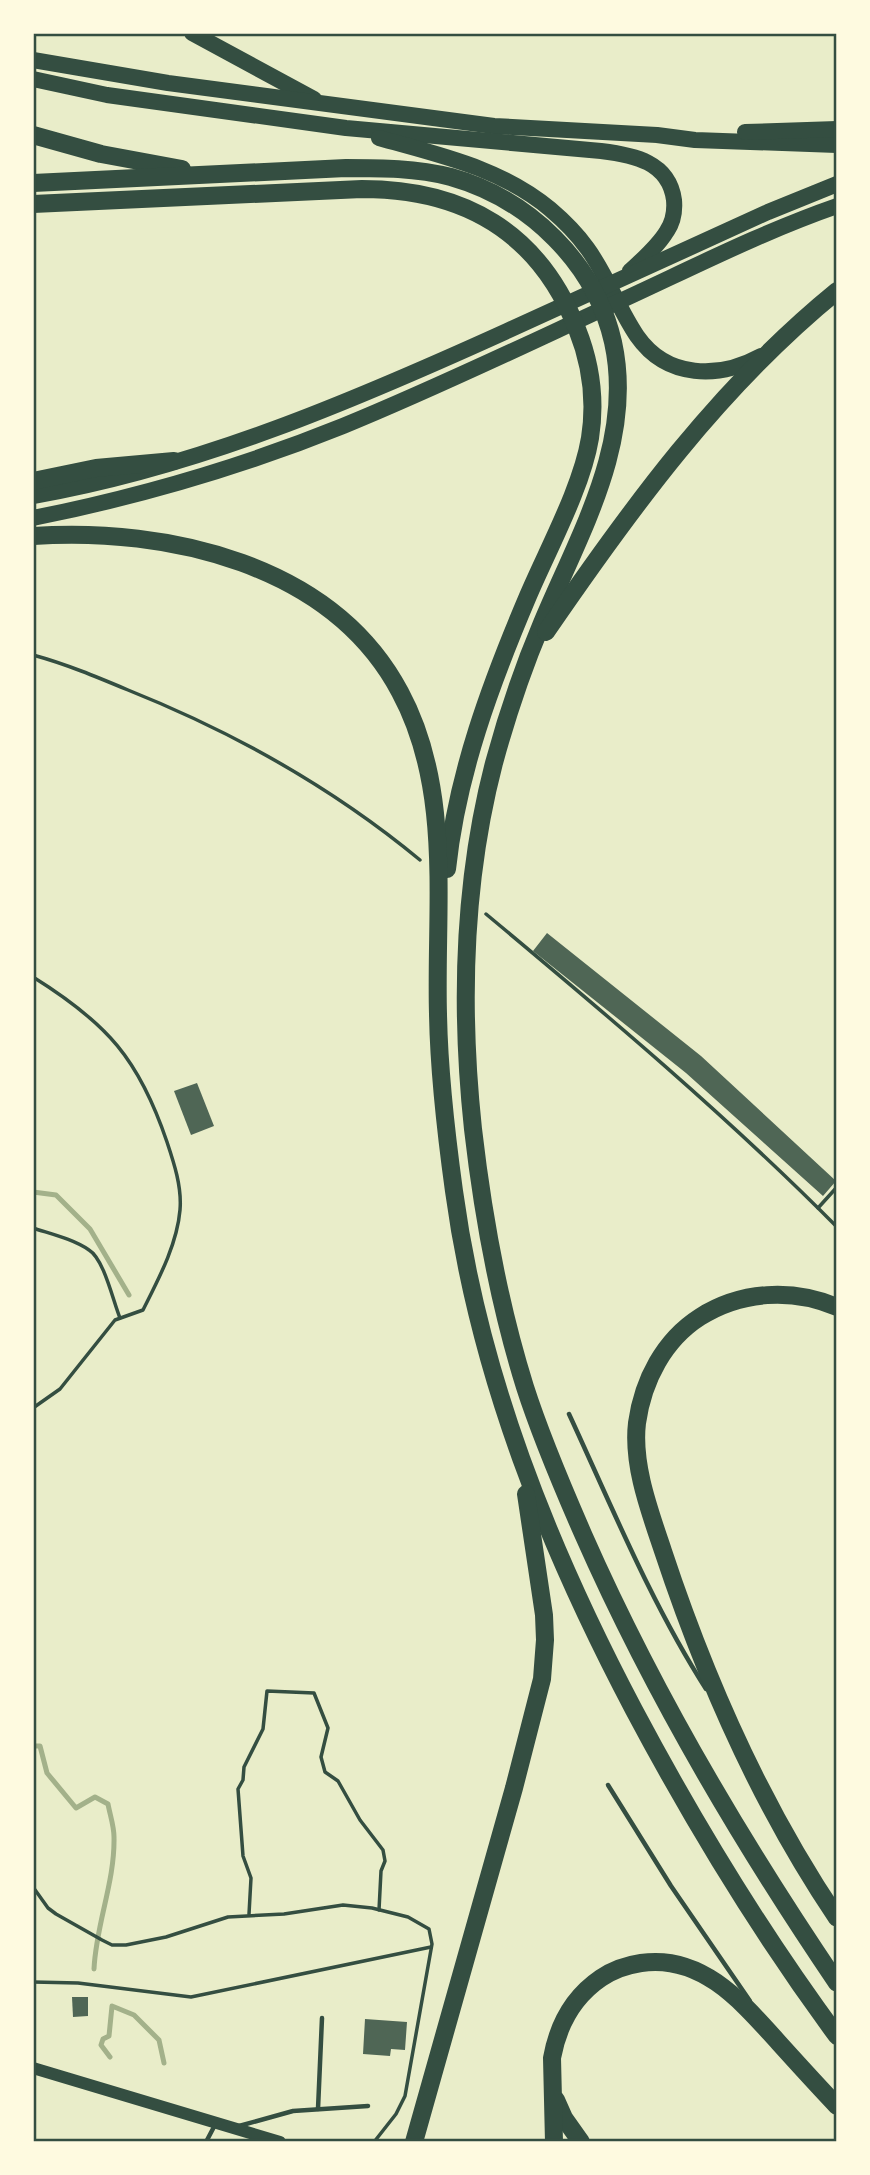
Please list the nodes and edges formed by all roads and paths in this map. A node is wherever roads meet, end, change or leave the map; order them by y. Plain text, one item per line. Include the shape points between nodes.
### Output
1 (192, 33) edge
2 (33, 60) edge
3 (33, 79) edge
4 (323, 104) junction
5 (346, 128) junction
6 (837, 129) edge
7 (33, 135) edge
8 (657, 135) junction
9 (837, 145) edge
10 (216, 174) junction
11 (33, 183) edge
12 (837, 184) edge
13 (33, 204) edge
14 (837, 206) edge
15 (624, 278) junction
16 (837, 291) edge
17 (766, 354) junction
18 (174, 461) junction
19 (33, 481) edge
20 (33, 496) edge
21 (33, 518) edge
22 (33, 536) edge
23 (33, 655) edge
24 (526, 661) junction
25 (394, 839) dead end
26 (438, 949) junction
27 (536, 956) dead end
28 (33, 977) edge
29 (837, 1187) edge
30 (818, 1208) junction
31 (837, 1227) edge
32 (33, 1228) edge
33 (837, 1307) edge
34 (120, 1318) junction
35 (33, 1408) edge
36 (569, 1414) dead end
37 (519, 1453) junction
38 (733, 1730) junction
39 (608, 1785) dead end
40 (33, 1887) edge
41 (379, 1910) junction
42 (249, 1914) junction
43 (837, 1918) edge
44 (432, 1947) junction
45 (33, 1982) edge
46 (837, 1983) edge
47 (322, 2018) dead end
48 (764, 2026) junction
49 (837, 2036) edge
50 (33, 2068) edge
51 (551, 2072) junction
52 (368, 2106) dead end
53 (837, 2106) edge
54 (317, 2109) junction
55 (216, 2122) junction
56 (234, 2128) junction
57 (206, 2142) edge
58 (281, 2142) edge
59 (374, 2142) edge
60 (414, 2142) edge
61 (554, 2142) edge
62 (581, 2142) edge

1 - 4 highway
2 - 4 highway
3 - 5 highway via 98,94
4 - 8 highway via 494,126
5 - 15 highway via 611,152 649,162 671,187 673,219 666,233
5 - 17 highway via 450,156 535,197 587,247 639,339 670,365 710,373 736,368
6 - 8 highway
7 - 10 highway via 102,154
8 - 9 highway
10 - 11 highway
10 - 24 highway via 380,168 451,177 529,216 561,246 587,280 604,312 615,357 615,436 595,499
12 - 15 highway
13 - 26 highway via 362,189 414,192 459,204 501,226 535,257 562,295 588,365 593,395 590,436 467,762 448,858
14 - 21 highway via 391,405 279,450 128,496
15 - 18 highway via 338,405
16 - 17 highway
17 - 24 highway via 653,481
18 - 19 highway via 96,468
18 - 20 highway
22 - 26 highway via 150,541 233,560 295,586 355,632 400,691 426,761 437,840
23 - 25 path via 179,710 248,744
24 - 46 highway via 498,747 483,813 472,883 466,976 466,1045 475,1143 505,1315 548,1452 631,1637 722,1805
26 - 37 highway via 439,1050 454,1196 481,1331
27 - 30 path via 701,1097
28 - 34 path via 64,996 124,1051 146,1087 178,1180 180,1210 166,1260 143,1310
29 - 30 path
30 - 31 path
32 - 34 path via 91,1251 105,1273
33 - 38 highway via 777,1294 720,1306 692,1323 665,1350 641,1403 637,1446 646,1495 685,1613
34 - 35 path via 60,1389
36 - 38 lane via 677,1644
37 - 49 highway via 568,1577 652,1744 742,1897
37 - 60 highway via 544,1615 541,1679
38 - 43 highway via 787,1835
39 - 48 lane
40 - 42 path via 48,1908 112,1945 136,1944
41 - 42 path via 342,1905
41 - 42 path via 383,1850 338,1781 325,1772 321,1757 328,1728 314,1693 267,1691 263,1728 238,1788 243,1856 251,1878
41 - 44 path via 429,1928
44 - 45 path via 191,1997
44 - 59 path via 405,2096
47 - 54 lane
48 - 51 highway via 723,1986 698,1971 670,1962 636,1964 593,1983 572,2006 554,2045
48 - 53 highway
50 - 55 street
51 - 61 highway
51 - 62 highway via 558,2104
52 - 54 lane
54 - 56 lane
55 - 56 street
55 - 57 lane
56 - 58 street

